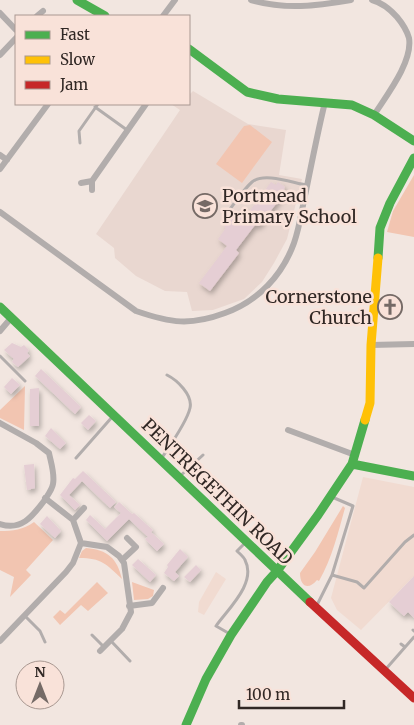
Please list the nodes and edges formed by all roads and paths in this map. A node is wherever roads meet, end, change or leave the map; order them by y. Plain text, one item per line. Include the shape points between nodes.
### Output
1 (76, 0) edge
2 (175, 0) edge
3 (250, 0) edge
4 (350, 0) edge
5 (372, 0) edge
6 (0, 13) edge
7 (102, 15) edge
8 (165, 15) edge
9 (15, 29) edge
10 (15, 39) edge
11 (411, 41) edge
12 (190, 50) edge
13 (0, 55) edge
14 (325, 102) junction
15 (47, 105) edge
16 (96, 105) edge
17 (145, 105) edge
18 (374, 116) junction
19 (127, 130) junction
20 (414, 141) edge
21 (80, 143) dead end
22 (0, 154) edge
23 (414, 158) edge
24 (7, 160) junction
25 (0, 169) edge
26 (92, 181) junction
27 (81, 183) dead end
28 (307, 185) junction
29 (92, 190) dead end
30 (230, 210) dead end
31 (0, 212) edge
32 (0, 307) edge
33 (12, 318) junction
34 (0, 331) edge
35 (414, 344) edge
36 (371, 345) junction
37 (0, 356) edge
38 (167, 375) dead end
39 (25, 381) dead end
40 (114, 416) junction
41 (0, 423) edge
42 (288, 430) dead end
43 (202, 455) dead end
44 (76, 458) dead end
45 (160, 460) junction
46 (353, 460) junction
47 (414, 476) edge
48 (179, 477) junction
49 (330, 496) junction
50 (45, 498) junction
51 (84, 508) dead end
52 (73, 520) junction
53 (0, 524) edge
54 (414, 535) edge
55 (127, 538) dead end
56 (246, 542) junction
57 (81, 543) junction
58 (122, 560) junction
59 (277, 571) junction
60 (332, 575) junction
61 (163, 588) dead end
62 (129, 606) junction
63 (316, 607) junction
64 (24, 616) junction
65 (92, 635) dead end
66 (231, 635) junction
67 (414, 637) edge
68 (0, 641) edge
69 (110, 641) junction
70 (45, 642) dead end
71 (401, 644) dead end
72 (405, 647) junction
73 (102, 649) joint
74 (130, 661) dead end
75 (384, 671) junction
76 (414, 698) edge
77 (186, 725) edge

1 - 7 street
2 - 8 street
3 - 4 street via 291,7
5 - 11 street via 390,8 402,22
6 - 9 street
10 - 13 street
11 - 18 street via 405,64
12 - 14 street via 247,92 278,99
14 - 18 street via 352,106
14 - 28 street
15 - 24 street
16 - 19 lane
16 - 21 lane via 79,131
17 - 19 street
18 - 20 street
19 - 26 street
22 - 24 street
23 - 36 street via 380,228
24 - 25 street
26 - 27 street
26 - 29 street
28 - 30 lane via 259,178 248,186
28 - 31 street via 294,241 284,265 263,291 234,310 190,322 162,320 136,311
32 - 33 street, PENTREGETHIN ROAD
33 - 34 street
33 - 40 street, PENTREGETHIN ROAD
35 - 36 street
36 - 46 street via 370,403
37 - 39 lane
38 - 45 lane via 182,388 190,408
40 - 44 lane
40 - 45 street, PENTREGETHIN ROAD
41 - 50 street via 50,453 53,486
42 - 46 street
43 - 48 lane
45 - 48 street, PENTREGETHIN ROAD
46 - 47 street
46 - 49 street
48 - 56 street, PENTREGETHIN ROAD
49 - 59 street
49 - 60 lane via 353,506
50 - 52 street
50 - 53 street via 30,519 22,524 10,527
51 - 52 street
52 - 57 street
54 - 60 lane via 364,588 357,582
55 - 58 street via 136,547
56 - 59 street, PENTREGETHIN ROAD
56 - 66 lane via 237,551 245,560 247,580 216,626
57 - 58 street via 107,547
57 - 64 street via 66,572
58 - 62 street
59 - 63 street, PENTREGETHIN ROAD
59 - 66 street
60 - 63 lane
61 - 62 street via 152,603
62 - 69 street via 130,612 122,629
63 - 75 street, PENTREGETHIN ROAD
64 - 68 street
64 - 70 lane via 40,631
65 - 73 lane
66 - 77 street via 206,679
67 - 72 lane
69 - 73 street
69 - 74 lane
71 - 72 lane
72 - 75 lane
75 - 76 street, PENTREGETHIN ROAD

